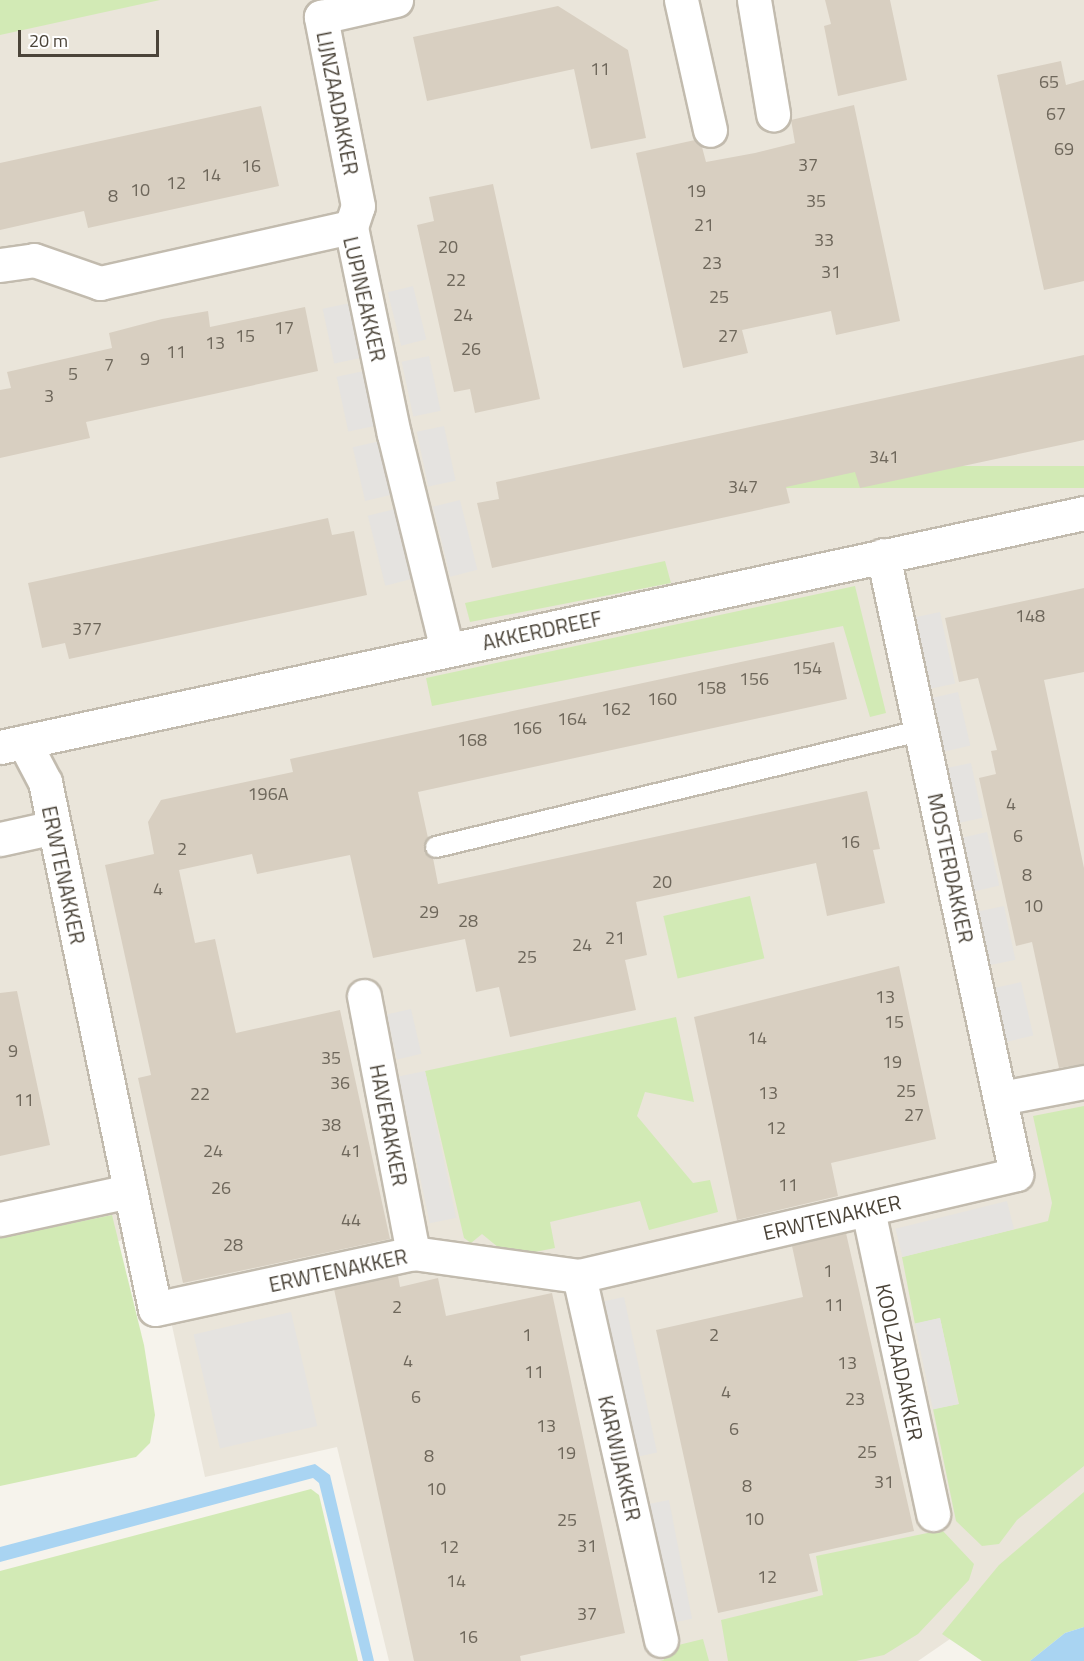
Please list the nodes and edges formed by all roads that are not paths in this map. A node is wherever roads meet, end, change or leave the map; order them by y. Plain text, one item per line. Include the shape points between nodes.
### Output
1 (396, 0) edge
2 (681, 0) edge
3 (754, 0) edge
4 (773, 114) dead end
5 (710, 130) dead end
6 (351, 227) junction
7 (0, 265) edge
8 (1084, 513) edge
9 (883, 555) junction
10 (447, 650) junction
11 (921, 730) junction
12 (12, 745) edge
13 (54, 827) junction
14 (0, 839) edge
15 (436, 847) dead end
16 (364, 996) dead end
17 (1084, 1082) edge
18 (1001, 1098) junction
19 (130, 1191) junction
20 (868, 1210) junction
21 (0, 1219) edge
22 (413, 1253) junction
23 (579, 1276) junction
24 (933, 1514) dead end
25 (661, 1640) dead end

1 - 6 street, LIJNZAADAKKER via 321,17 358,206
2 - 5 street
3 - 4 street
6 - 7 street, LUPINEAKKER via 100,283 34,260
6 - 10 street, LUPINEAKKER via 394,434
8 - 9 street, AKKERDREEF
9 - 10 street, AKKERDREEF
9 - 11 street, MOSTERDAKKER
10 - 12 street, AKKERDREEF
11 - 15 lane
11 - 18 street, MOSTERDAKKER
12 - 13 street, ERWTENAKKER via 45,782
13 - 14 street
13 - 19 street, ERWTENAKKER
16 - 22 street, HAVERAKKER
17 - 18 street
18 - 20 street, ERWTENAKKER via 1016,1174
19 - 21 street
19 - 22 street, ERWTENAKKER via 155,1309
20 - 23 street, ERWTENAKKER
20 - 24 street, KOOLZAADAKKER
22 - 23 street, ERWTENAKKER
23 - 25 street, KARWIJAKKER

